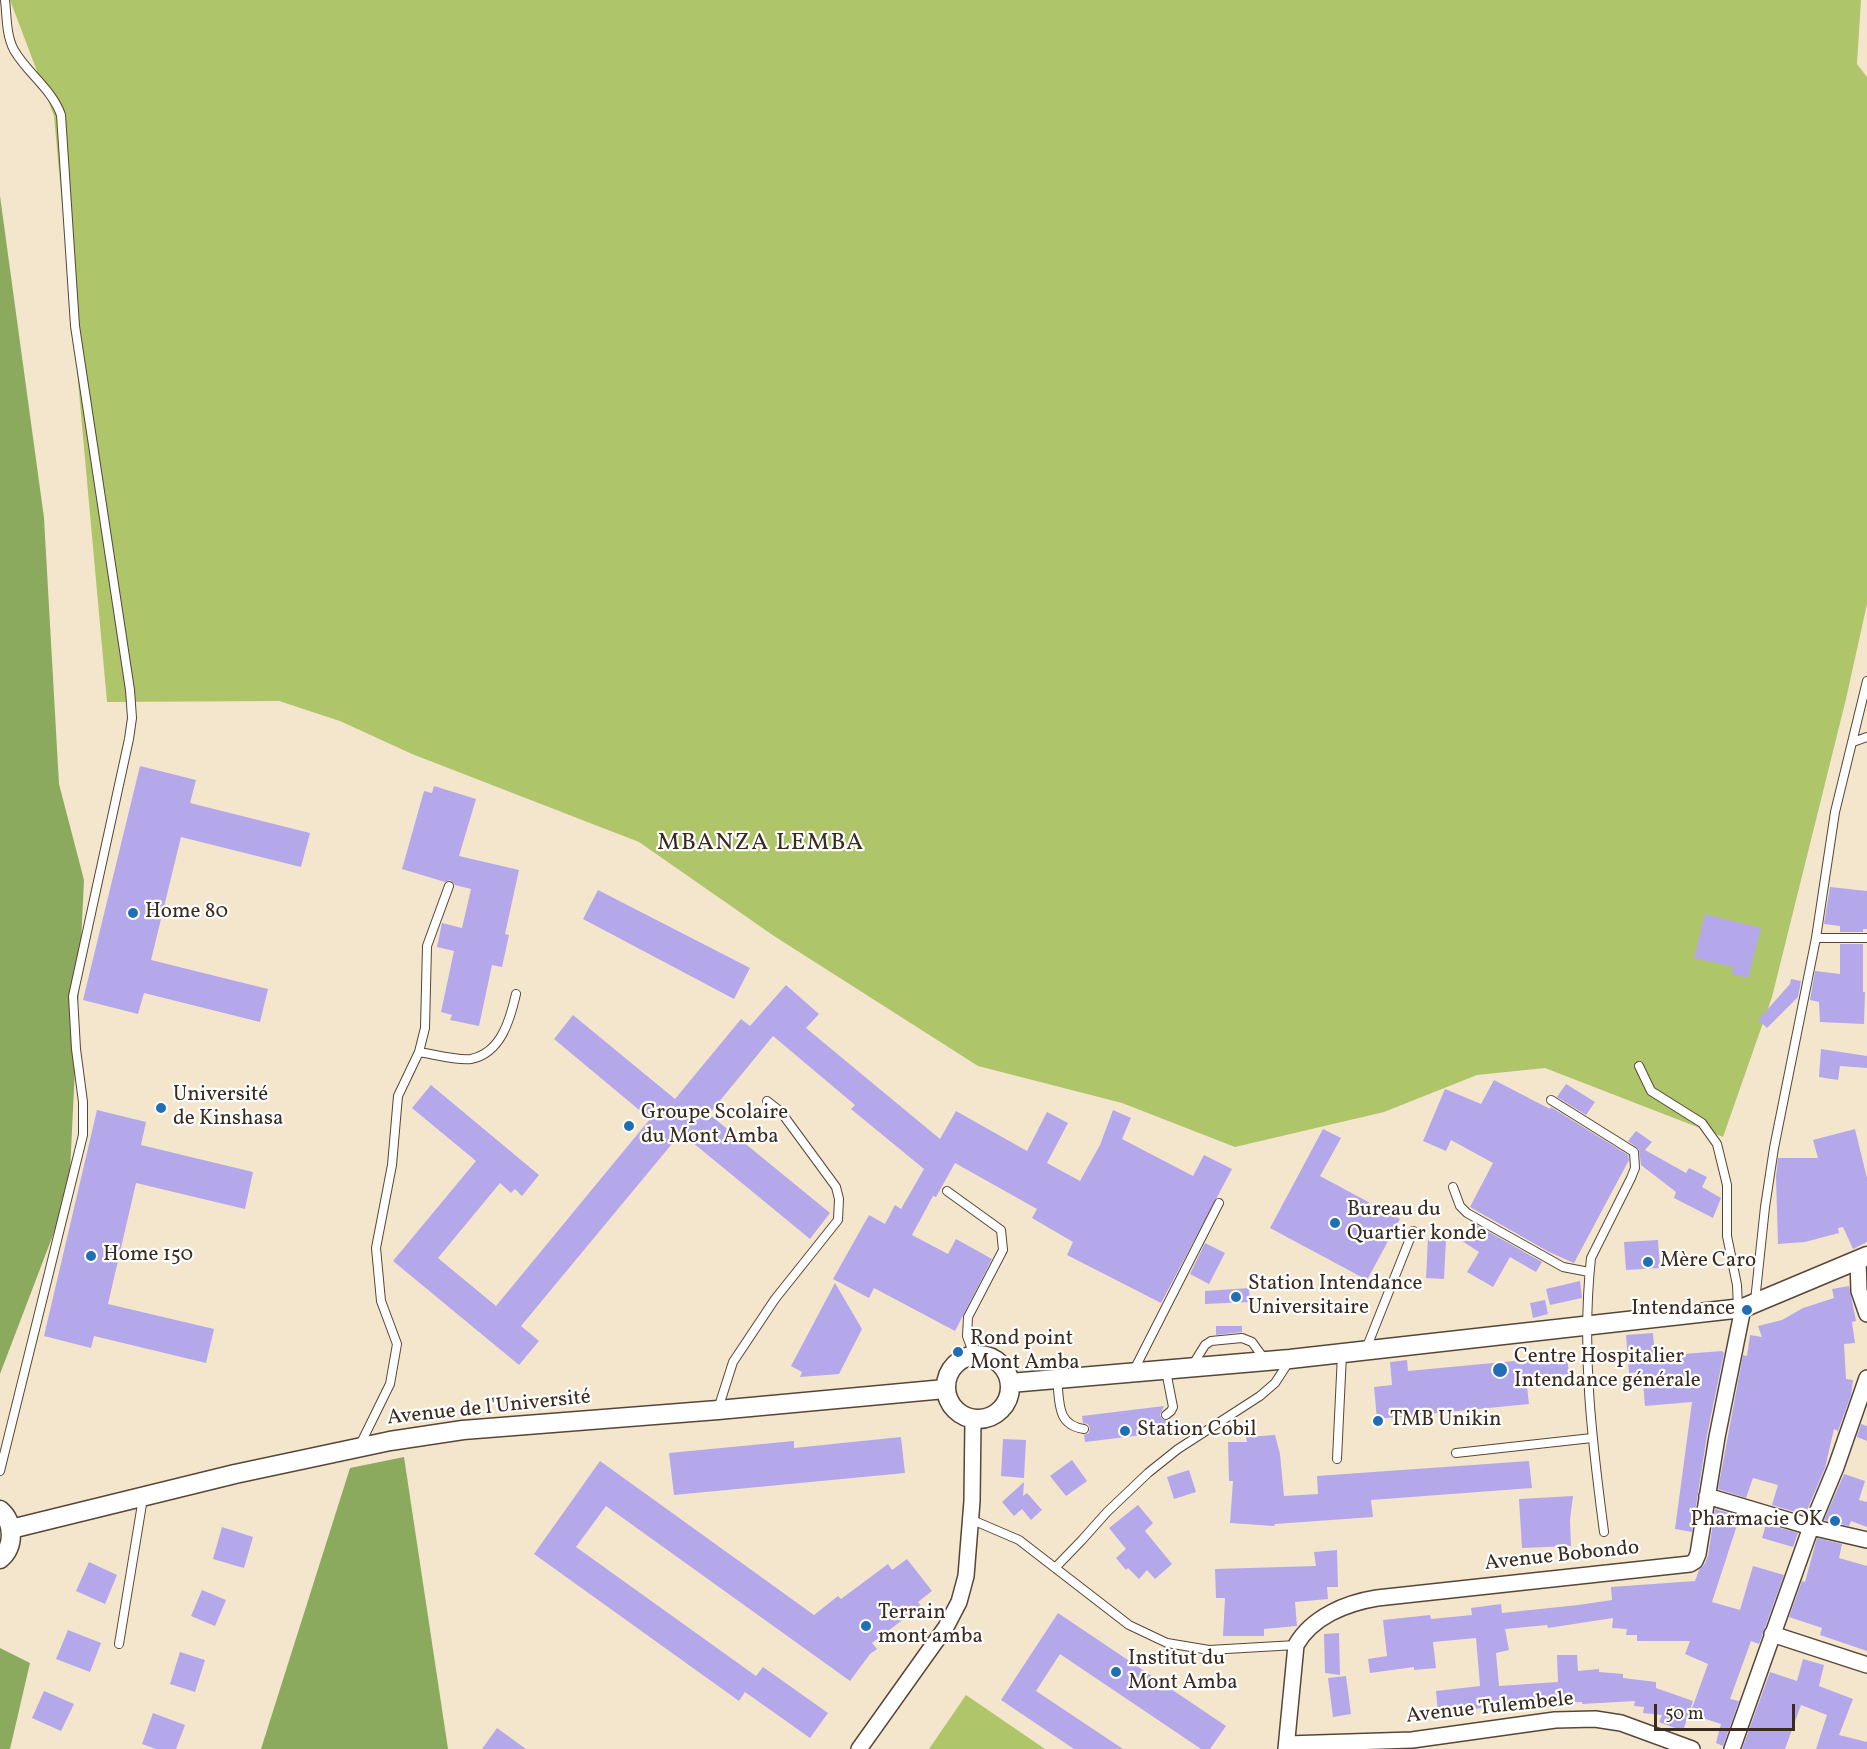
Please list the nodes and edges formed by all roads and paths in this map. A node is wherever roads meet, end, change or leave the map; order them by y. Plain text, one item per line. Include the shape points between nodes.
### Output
1 (5, 0) edge
2 (1867, 681) edge
3 (1867, 737) edge
4 (1853, 742) junction
5 (449, 885) dead end
6 (1816, 938) junction
7 (1867, 938) edge
8 (516, 994) dead end
9 (419, 1052) junction
10 (1638, 1066) dead end
11 (1551, 1100) dead end
12 (767, 1101) dead end
13 (1453, 1187) dead end
14 (947, 1191) dead end
15 (1219, 1203) dead end
16 (1413, 1231) dead end
17 (1863, 1258) edge
18 (1589, 1272) junction
19 (1745, 1307) junction
20 (1867, 1314) edge
21 (1586, 1326) junction
22 (1366, 1350) junction
23 (1342, 1353) junction
24 (974, 1355) junction
25 (1290, 1359) junction
26 (1266, 1361) junction
27 (1192, 1367) junction
28 (1166, 1370) junction
29 (1134, 1372) junction
30 (1867, 1378) edge
31 (1057, 1379) junction
32 (1010, 1383) junction
33 (945, 1389) junction
34 (1862, 1407) edge
35 (718, 1410) junction
36 (1166, 1416) dead end
37 (974, 1420) junction
38 (1084, 1429) dead end
39 (1592, 1438) junction
40 (358, 1448) junction
41 (1456, 1453) dead end
42 (1337, 1459) dead end
43 (0, 1471) edge
44 (143, 1496) junction
45 (1707, 1496) junction
46 (0, 1510) edge
47 (970, 1519) junction
48 (1811, 1527) junction
49 (11, 1529) junction
50 (1604, 1532) dead end
51 (1867, 1540) edge
52 (0, 1559) edge
53 (1055, 1568) junction
54 (1772, 1634) junction
55 (119, 1644) dead end
56 (1296, 1645) junction
57 (1867, 1665) edge
58 (1287, 1746) edge
59 (859, 1749) edge
60 (1692, 1749) edge
61 (1732, 1749) edge

1 - 43 lane via 8,34 14,50 52,97 61,115 75,326 132,718 73,996 83,1135
2 - 4 lane
3 - 4 lane
4 - 6 lane via 1835,813
5 - 9 lane via 427,946 425,1028
6 - 7 lane
6 - 19 lane
8 - 9 lane via 504,1032 490,1052 469,1059
9 - 40 lane via 398,1096 392,1165 376,1248 381,1301 397,1344 390,1384
10 - 19 lane via 1651,1091 1702,1123 1718,1144 1727,1185 1727,1236
11 - 18 lane via 1634,1152 1635,1168 1591,1258
12 - 35 lane via 781,1112 836,1187 840,1199 838,1220 775,1299 733,1362
13 - 18 lane via 1467,1213 1563,1267
14 - 24 lane via 1001,1230 1003,1250 968,1317 967,1336
15 - 29 lane
16 - 22 lane
17 - 19 street
17 - 20 street via 1859,1291
18 - 21 lane
19 - 21 street
19 - 45 street, Avenue Bobondo
21 - 22 street
21 - 39 lane
22 - 23 street
23 - 25 street
23 - 42 lane
24 - 32 street via 995,1359 1006,1370
24 - 33 street via 955,1363 947,1375
25 - 26 street
25 - 53 lane via 1275,1383 1260,1396 1148,1473
26 - 27 street
26 - 27 lane via 1252,1342 1242,1338 1211,1341
27 - 28 street
28 - 29 street
28 - 36 lane via 1173,1407
29 - 31 street
30 - 34 street
31 - 32 street
31 - 38 lane via 1062,1418 1072,1427
32 - 37 street via 1009,1398 1001,1411
33 - 35 street, Avenue de l'Université
33 - 37 street via 949,1404 959,1415
34 - 48 street
35 - 40 street, Avenue de l'Université via 462,1430
37 - 47 street
39 - 41 lane
39 - 50 lane
40 - 44 street, Avenue de l'Université
44 - 49 street, Avenue de l'Université
44 - 55 lane
45 - 48 street
45 - 56 street, Avenue Bobondo via 1698,1554 1690,1564 1357,1602 1321,1618 1303,1633
46 - 49 street
47 - 53 lane via 1019,1540
47 - 59 street via 966,1575 959,1602 946,1627
48 - 51 street
48 - 54 street
49 - 52 street via 10,1543
53 - 56 lane via 1129,1625 1167,1643 1209,1650
54 - 57 street
54 - 61 street
56 - 58 street
58 - 60 street, Avenue Tulembele via 1412,1740 1555,1720 1595,1719 1621,1723

